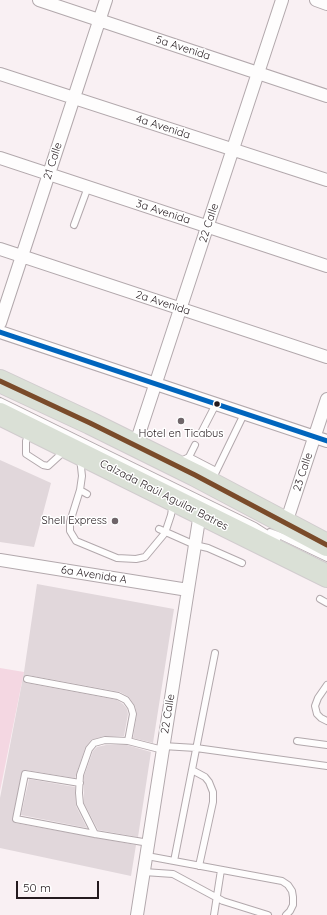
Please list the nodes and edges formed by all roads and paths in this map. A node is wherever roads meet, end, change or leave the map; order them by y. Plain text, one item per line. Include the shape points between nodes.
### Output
1 (39, 0) edge
2 (106, 0) edge
3 (282, 0) edge
4 (316, 0) edge
5 (327, 4) edge
6 (99, 20) junction
7 (258, 73) junction
8 (0, 74) edge
9 (327, 96) edge
10 (74, 98) junction
11 (233, 149) junction
12 (0, 158) edge
13 (49, 174) junction
14 (327, 180) edge
15 (88, 187) junction
16 (74, 225) dead end
17 (207, 227) junction
18 (0, 249) edge
19 (22, 256) junction
20 (327, 266) edge
21 (180, 308) junction
22 (0, 323) edge
23 (0, 332) edge
24 (327, 357) edge
25 (0, 381) edge
26 (156, 384) junction
27 (327, 399) edge
28 (0, 401) edge
29 (216, 404) junction
30 (0, 414) edge
31 (244, 414) junction
32 (201, 433) dead end
33 (314, 437) junction
34 (327, 441) edge
35 (195, 445) dead end
36 (135, 446) junction
37 (73, 450) junction
38 (181, 461) junction
39 (213, 477) junction
40 (80, 490) junction
41 (87, 494) dead end
42 (174, 500) junction
43 (200, 513) junction
44 (286, 523) junction
45 (255, 526) junction
46 (158, 529) dead end
47 (165, 532) junction
48 (195, 544) junction
49 (327, 545) edge
50 (327, 558) edge
51 (0, 560) edge
52 (242, 563) dead end
53 (327, 565) edge
54 (327, 576) edge
55 (188, 590) junction
56 (320, 599) dead end
57 (327, 603) edge
58 (215, 653) dead end
59 (27, 679) dead end
60 (326, 689) edge
61 (327, 721) edge
62 (128, 741) junction
63 (297, 741) dead end
64 (327, 745) edge
65 (163, 748) junction
66 (196, 748) junction
67 (327, 766) edge
68 (192, 770) junction
69 (80, 783) junction
70 (95, 834) junction
71 (149, 843) junction
72 (146, 856) junction
73 (174, 861) junction
74 (199, 866) junction
75 (221, 870) junction
76 (144, 872) junction
77 (217, 897) junction
78 (137, 915) edge
79 (214, 915) edge
80 (268, 915) edge
81 (286, 915) edge

1 - 6 street, 5a Avenida
2 - 6 street, 21 Calle
3 - 7 street, 22 Calle
4 - 5 street
6 - 7 street, 5a Avenida
6 - 10 street, 21 Calle
7 - 9 street, 5a Avenida
7 - 11 street, 22 Calle
8 - 10 street, 4a Avenida
10 - 11 street, 4a Avenida
10 - 13 street, 21 Calle
11 - 14 street, 4a Avenida
11 - 17 street, 22 Calle
12 - 13 street, 3a Avenida
13 - 15 street, 3a Avenida
13 - 19 street, 21 Calle
15 - 16 lane
15 - 17 street, 3a Avenida
17 - 20 street, 3a Avenida
17 - 21 street, 22 Calle
18 - 19 street, 2a Avenida
19 - 21 street, 2a Avenida
19 - 22 street, 21 Calle
21 - 24 street, 2a Avenida
21 - 26 street, 22 Calle
23 - 26 street
25 - 36 highway
26 - 29 street
26 - 36 street, 22 Calle
27 - 33 street, 23 Calle
28 - 45 lane
29 - 31 street
29 - 32 lane
30 - 37 highway, Calzada Raúl Aguilar Batres
31 - 33 street
31 - 39 lane
33 - 34 street
33 - 44 street, 23 Calle
35 - 38 lane
36 - 38 highway
37 - 40 lane via 82,476
37 - 42 highway, Calzada Raúl Aguilar Batres
38 - 39 highway
39 - 44 highway
40 - 41 lane
40 - 47 lane via 70,522 70,531 76,541 117,558 136,559 145,557
42 - 43 highway, Calzada Raúl Aguilar Batres
42 - 47 lane
43 - 48 street, 22 Calle
43 - 54 highway, Calzada Raúl Aguilar Batres
44 - 49 highway
45 - 50 lane
45 - 53 lane via 280,542
46 - 47 lane
47 - 48 lane
48 - 52 lane
48 - 55 street, 22 Calle
51 - 55 street, 6a Avenida A
55 - 65 street, 22 Calle
56 - 57 lane
58 - 66 lane
59 - 62 lane via 118,696 126,700 133,714
60 - 61 lane via 318,698 316,706 317,714
62 - 65 lane
62 - 69 lane via 105,740 94,743 89,749 80,775
63 - 64 lane
65 - 66 lane
65 - 71 street, 22 Calle
66 - 67 lane
66 - 68 lane
68 - 73 lane
68 - 74 lane via 205,777 213,792
69 - 70 lane via 80,804
69 - 70 lane via 25,774 16,819
70 - 71 lane
71 - 72 street, 22 Calle
72 - 73 lane
72 - 76 street, 22 Calle
73 - 74 lane
74 - 75 lane
75 - 77 lane
75 - 81 lane via 282,881 288,885 292,891 293,905
76 - 77 lane via 173,874
76 - 78 street, 22 Calle
77 - 79 lane
77 - 80 lane

